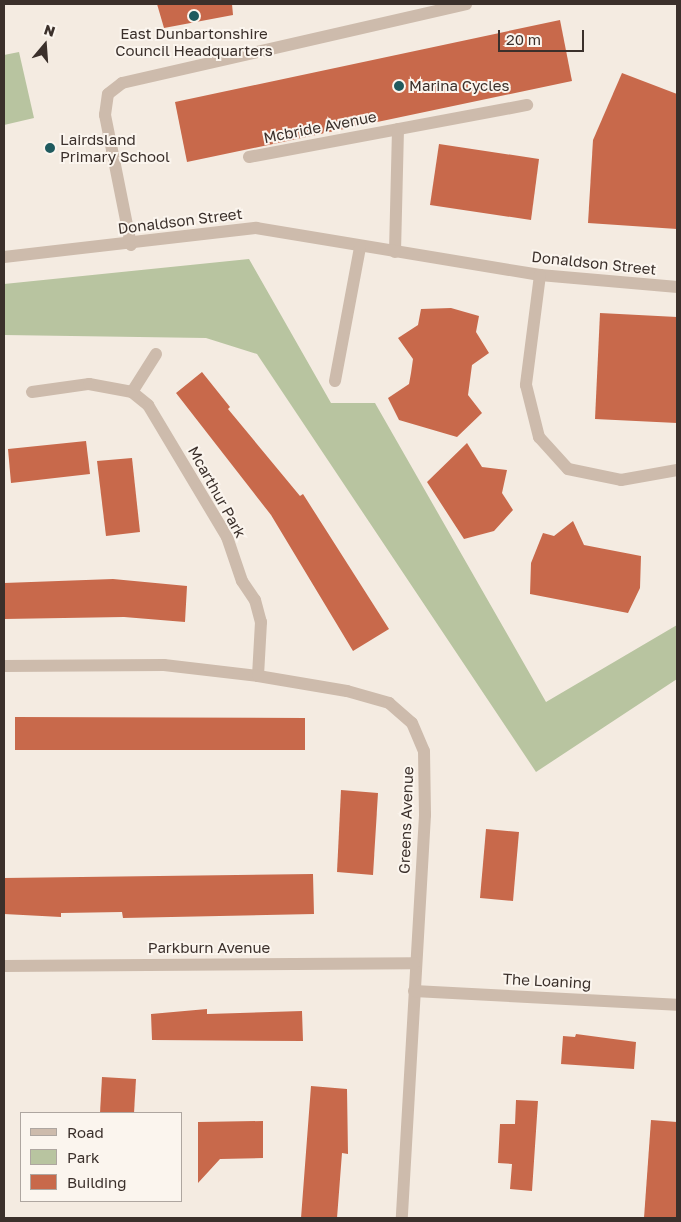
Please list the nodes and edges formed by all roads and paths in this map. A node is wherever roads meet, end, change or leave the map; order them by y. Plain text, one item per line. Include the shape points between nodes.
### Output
1 (466, 4) edge
2 (527, 105) dead end
3 (398, 129) junction
4 (249, 157) dead end
5 (131, 245) junction
6 (360, 247) junction
7 (395, 252) junction
8 (4, 257) edge
9 (540, 275) junction
10 (677, 287) edge
11 (156, 354) dead end
12 (335, 381) dead end
13 (32, 392) dead end
14 (132, 392) junction
15 (677, 470) edge
16 (4, 666) edge
17 (258, 676) junction
18 (414, 963) junction
19 (4, 966) edge
20 (414, 991) junction
21 (677, 1005) edge
22 (402, 1218) edge

1 - 5 street via 122,83 108,94 104,115
2 - 3 street, Mcbride Avenue
3 - 4 street, Mcbride Avenue
3 - 7 street, Mcbride Avenue
5 - 6 street, Donaldson Street via 256,228
5 - 8 street, Donaldson Street
6 - 7 street, Donaldson Street
6 - 12 street
7 - 9 street, Donaldson Street
9 - 10 street, Donaldson Street
9 - 15 street via 526,385 539,438 568,469 621,480
11 - 14 street
13 - 14 street via 89,384
14 - 17 street, Mcarthur Park via 148,405 228,537 242,581 255,600 261,622
16 - 17 street, Greens Avenue via 164,665
17 - 18 street, Greens Avenue via 347,691 389,703 412,723 424,751 425,815
18 - 19 street, Parkburn Avenue
18 - 20 street, Greens Avenue
20 - 21 street, The Loaning
20 - 22 street, Greens Avenue

